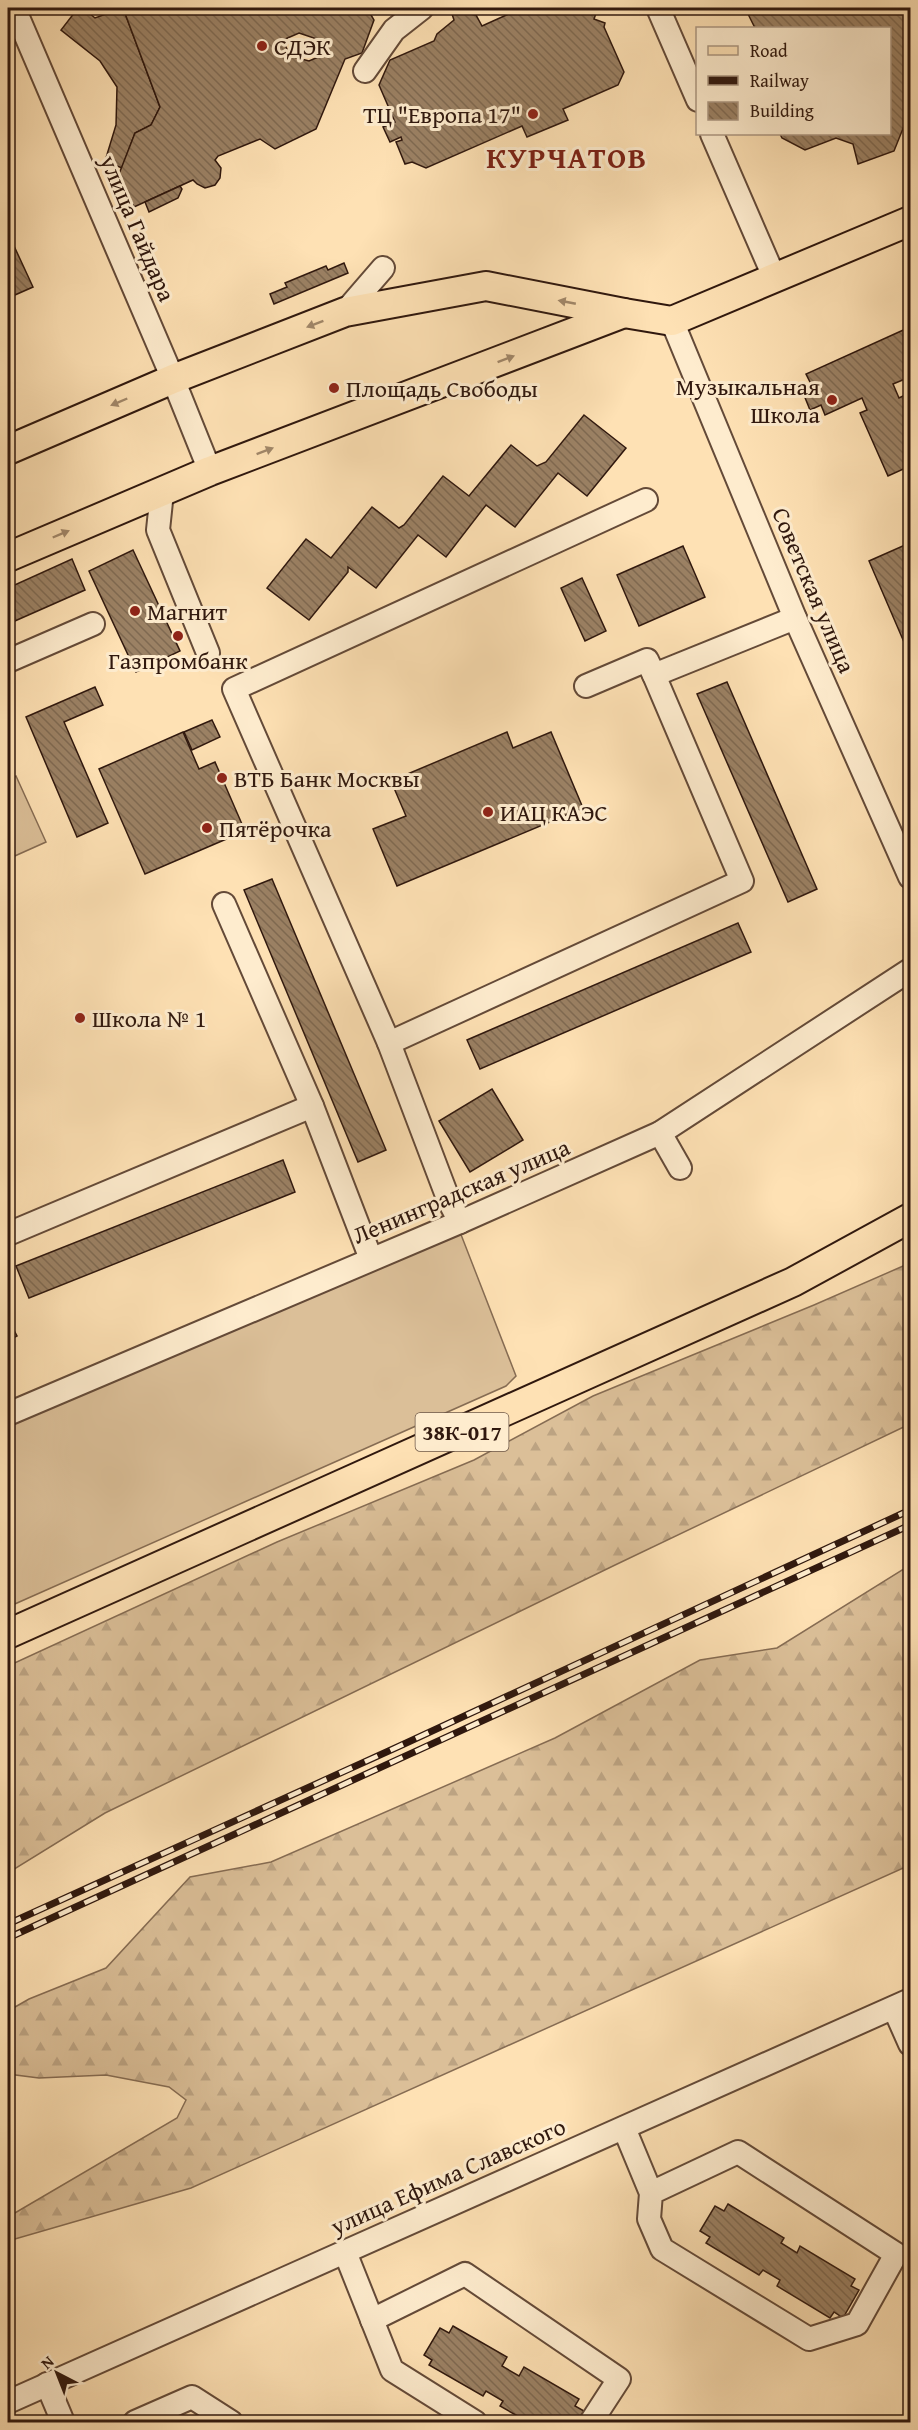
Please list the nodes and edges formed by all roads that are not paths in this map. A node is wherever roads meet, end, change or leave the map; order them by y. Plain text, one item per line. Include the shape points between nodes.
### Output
1 (14, 8) edge
2 (422, 8) edge
3 (658, 8) edge
4 (365, 71) dead end
5 (696, 94) edge
6 (712, 135) edge
7 (910, 221) edge
8 (383, 268) dead end
9 (775, 279) junction
10 (345, 312) junction
11 (624, 313) junction
12 (672, 321) junction
13 (173, 379) junction
14 (8, 450) edge
15 (210, 471) junction
16 (162, 492) junction
17 (646, 500) dead end
18 (8, 557) edge
19 (795, 618) junction
20 (93, 624) dead end
21 (208, 653) dead end
22 (8, 662) edge
23 (654, 675) junction
24 (586, 686) dead end
25 (910, 877) edge
26 (224, 904) dead end
27 (910, 970) edge
28 (389, 1043) junction
29 (312, 1106) junction
30 (660, 1133) junction
31 (680, 1168) dead end
32 (910, 1218) edge
33 (460, 1222) junction
34 (8, 1234) edge
35 (371, 1259) junction
36 (8, 1414) edge
37 (8, 1634) edge
38 (902, 2004) edge
39 (910, 2044) edge
40 (624, 2128) junction
41 (651, 2193) junction
42 (345, 2252) junction
43 (372, 2320) junction
44 (47, 2384) junction
45 (8, 2402) edge
46 (63, 2422) edge
47 (135, 2422) edge
48 (231, 2422) edge
49 (476, 2422) edge
50 (591, 2422) edge

1 - 13 street, улица Гайдара
2 - 4 street via 394,30
3 - 5 street
6 - 9 street
7 - 9 main road
8 - 10 street
9 - 12 main road
11 -> 10 main road via 486,286
10 -> 13 main road
11 - 12 main road
15 -> 11 main road
12 - 19 street, Советская улица
13 -> 14 main road
13 - 15 street, улица Гайдара
15 - 16 main road
18 -> 16 main road
16 - 21 street via 158,530
17 - 28 street via 234,689
19 - 23 street
19 - 25 street, Советская улица
20 - 22 street
23 - 24 street via 647,660
23 - 28 street via 742,881
26 - 29 street
27 - 30 street, Ленинградская улица
28 - 33 street
29 - 34 street
29 - 35 street
30 - 31 street
30 - 33 street, Ленинградская улица
32 - 37 main road, 38К-017 via 793,1282
33 - 35 street, Ленинградская улица
35 - 36 street, Ленинградская улица
38 - 39 street
38 - 40 street, улица Ефима Славского
40 - 41 street
40 - 42 street, улица Ефима Славского
41 - 41 street via 649,2219 662,2249 809,2339 857,2324 896,2254 738,2152
42 - 43 street
42 - 44 street, улица Ефима Славского
43 - 49 street via 392,2370
43 - 50 street via 465,2274 619,2379
44 - 45 street, улица Ефима Славского
44 - 46 street
47 - 48 street via 192,2397

